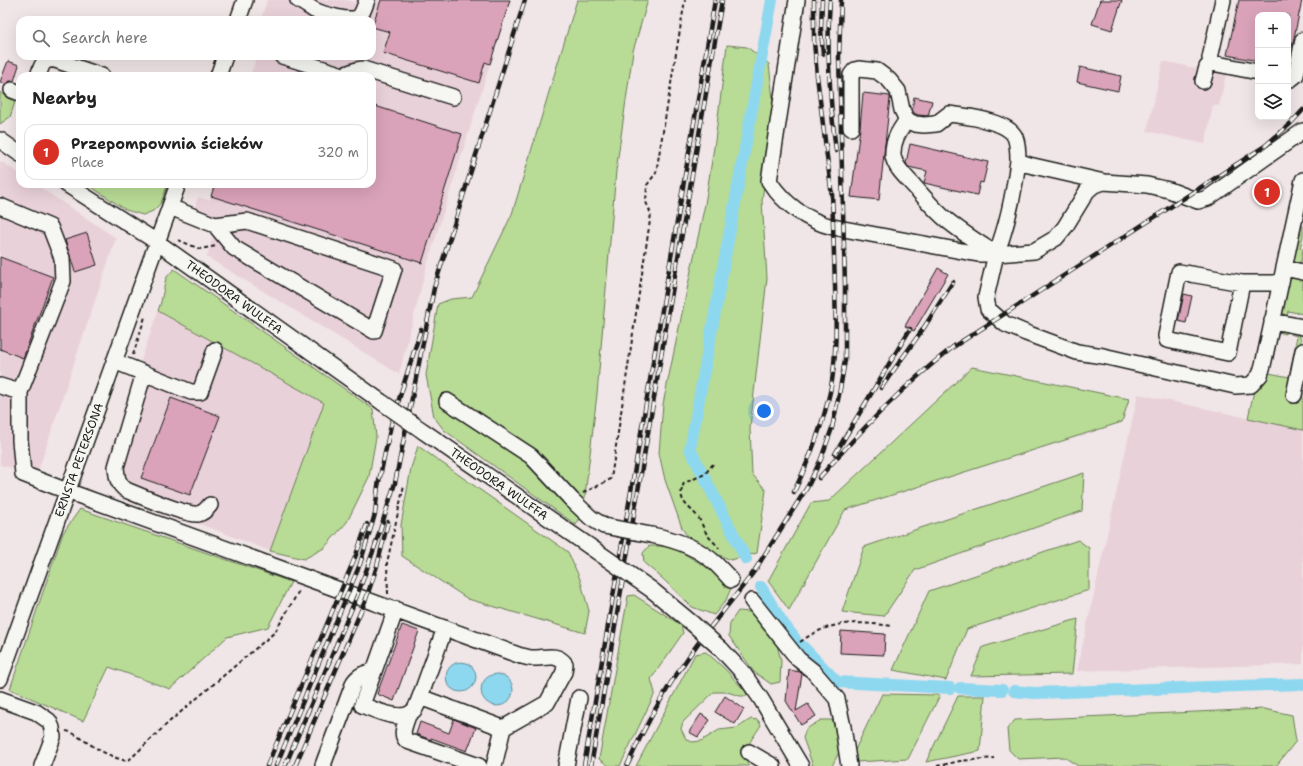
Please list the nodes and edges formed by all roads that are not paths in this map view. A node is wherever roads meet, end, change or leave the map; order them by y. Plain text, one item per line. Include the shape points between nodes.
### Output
1 (245, 0) edge
2 (298, 0) edge
3 (367, 0) edge
4 (797, 0) edge
5 (1224, 0) edge
6 (239, 16) edge
7 (333, 16) edge
8 (359, 16) edge
9 (1303, 40) edge
10 (48, 60) edge
11 (55, 60) edge
12 (224, 60) edge
13 (295, 60) edge
14 (1212, 63) junction
15 (1255, 71) edge
16 (40, 72) edge
17 (90, 72) edge
18 (219, 72) edge
19 (333, 72) edge
20 (352, 72) edge
21 (373, 72) edge
22 (376, 73) edge
23 (1291, 79) edge
24 (1203, 81) dead end
25 (453, 97) dead end
26 (907, 120) junction
27 (851, 128) dead end
28 (1303, 131) edge
29 (0, 140) edge
30 (16, 151) edge
31 (1018, 161) junction
32 (1303, 180) edge
33 (1104, 182) junction
34 (72, 188) edge
35 (177, 188) edge
36 (0, 206) edge
37 (170, 207) junction
38 (215, 225) junction
39 (157, 242) junction
40 (996, 254) junction
41 (1284, 268) junction
42 (1303, 272) edge
43 (1242, 283) junction
44 (1281, 283) junction
45 (1272, 321) junction
46 (1303, 327) edge
47 (215, 350) dead end
48 (1303, 351) edge
49 (114, 361) junction
50 (144, 373) junction
51 (0, 386) edge
52 (20, 392) junction
53 (1294, 395) dead end
54 (447, 401) dead end
55 (68, 491) junction
56 (210, 505) dead end
57 (726, 575) road end
58 (752, 601) dead end
59 (393, 608) junction
60 (445, 628) junction
61 (374, 672) junction
62 (0, 679) edge
63 (420, 697) junction
64 (579, 698) dead end
65 (0, 699) edge
66 (408, 715) junction
67 (503, 728) junction
68 (749, 752) dead end
69 (42, 766) edge
70 (323, 766) edge
71 (479, 766) edge
72 (494, 766) edge
73 (566, 766) edge
74 (774, 766) edge
75 (801, 766) edge
76 (849, 766) edge

1 - 6 street
2 - 7 street via 323,14
3 - 8 street
4 - 40 street via 769,181 774,188 800,212 823,225 978,254
5 - 14 street via 1210,58
9 - 23 street via 1296,75
10 - 16 street via 43,63
11 - 17 street
12 - 18 street
13 - 19 street
14 - 15 street
14 - 24 street via 1207,67
20 - 21 street via 357,69
22 - 25 street
26 - 27 street via 898,91 890,80 876,72 859,69 851,75
26 - 31 street via 915,124 936,124 949,114 995,123 1015,136
26 - 40 street via 894,141 893,157 897,166 947,221
28 - 33 street via 1208,198 1198,200 1147,185
29 - 30 street
31 - 33 street
31 - 40 street via 1009,217
32 - 41 street
33 - 40 street via 1094,185 1087,191 1065,227 1056,238 1044,246 1034,251
34 - 39 street, THEODORA WULFFA
35 - 37 street, ERNSTA PETERSONA
36 - 52 street via 50,227 62,258 63,281
37 - 38 street
37 - 39 street, ERNSTA PETERSONA
38 - 38 street via 247,221 394,268 374,331 234,248
39 - 49 street, ERNSTA PETERSONA
39 - 75 street, THEODORA WULFFA, bridge via 652,590 694,624 743,673
40 - 45 street via 986,297 988,309 1005,324 1077,352 1235,386 1251,385 1260,375
41 - 42 street
41 - 44 street
43 - 43 street via 1228,353 1167,340 1179,272
43 - 44 street
44 - 45 street
45 - 46 street
47 - 50 street via 200,392 191,392
48 - 53 street
49 - 50 street
49 - 55 street, ERNSTA PETERSONA
50 - 56 street via 116,467 120,486 186,513 198,514 206,511
51 - 52 street
52 - 55 street via 23,474
54 - 57 street, bridge via 531,456 586,514 604,526 662,537 682,544 715,563
55 - 59 street
55 - 62 street, ERNSTA PETERSONA
58 - 76 street via 798,659 813,671 837,699
59 - 60 street
59 - 61 street
60 - 63 street
60 - 67 street via 521,656 552,656 564,664 564,672 547,702
61 - 66 street via 362,705 389,715
61 - 70 street via 357,677 354,682
63 - 66 street via 415,710
63 - 67 street
64 - 73 street
65 - 69 street via 36,712 48,721 53,737
66 - 71 street via 403,732 407,741
67 - 72 street
68 - 74 street

